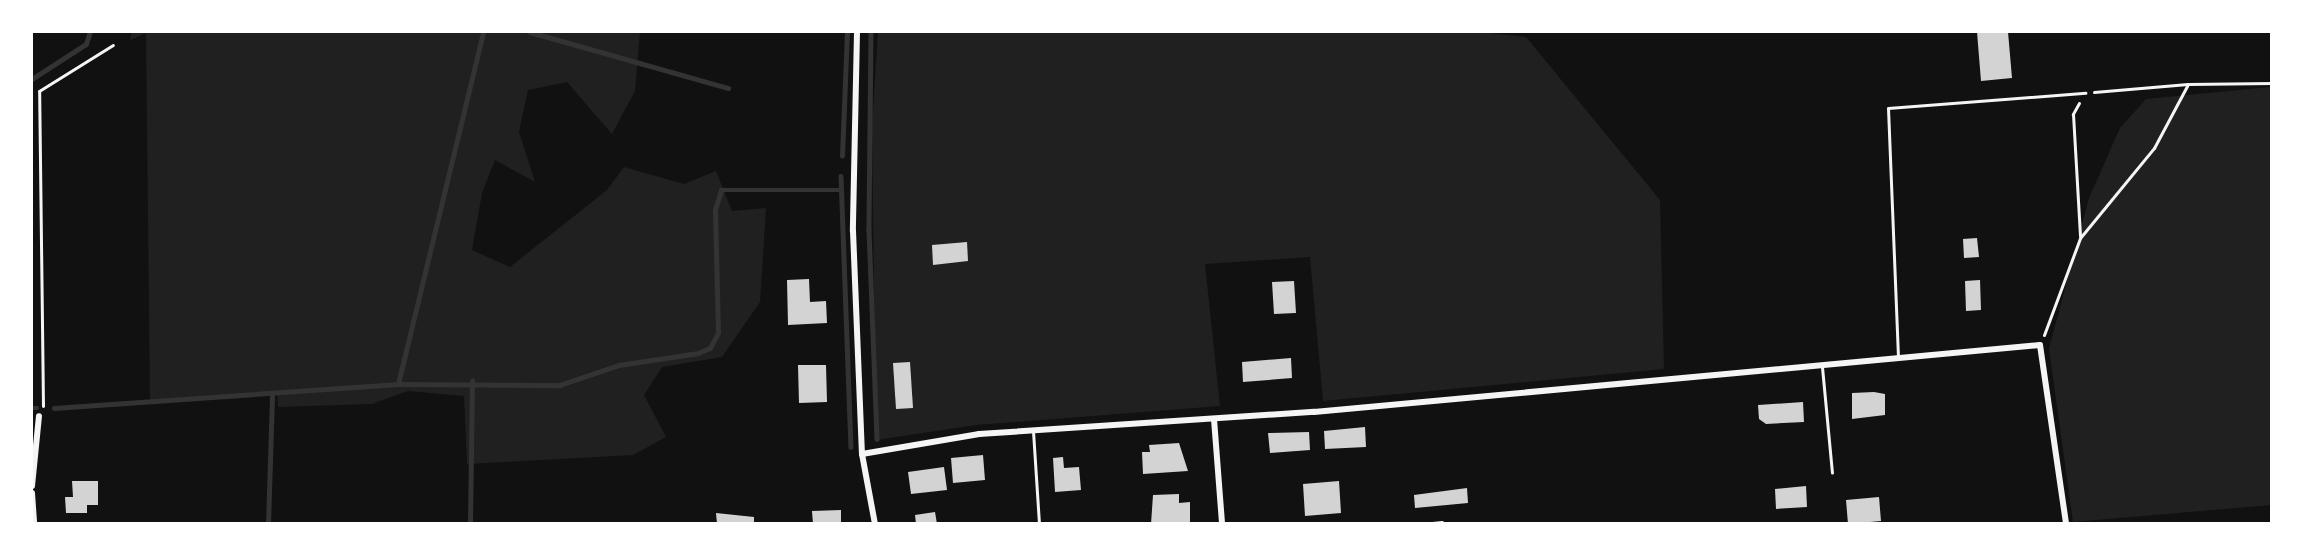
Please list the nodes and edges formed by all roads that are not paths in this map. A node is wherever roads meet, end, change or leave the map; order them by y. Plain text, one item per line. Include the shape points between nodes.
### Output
1 (856, 32) edge
2 (2085, 93) road end
3 (1898, 358) junction
4 (1822, 365) junction
5 (39, 416) road end
6 (1214, 419) junction
7 (1033, 431) junction
8 (862, 454) junction
9 (1832, 472) dead end
10 (32, 486) edge
11 (32, 493) edge
12 (1442, 522) dead end
13 (34, 524) edge
14 (875, 524) edge
15 (1039, 524) edge
16 (1222, 524) edge
17 (1422, 524) edge
18 (2066, 524) edge

1 - 8 street via 853,231
2 - 3 lane via 1888,108 1900,317
3 - 4 street
3 - 18 street via 2040,345
4 - 6 street
4 - 9 lane
5 - 10 street
6 - 7 street
6 - 16 street
7 - 8 street
7 - 15 lane
8 - 14 street
11 - 13 street
12 - 17 lane

